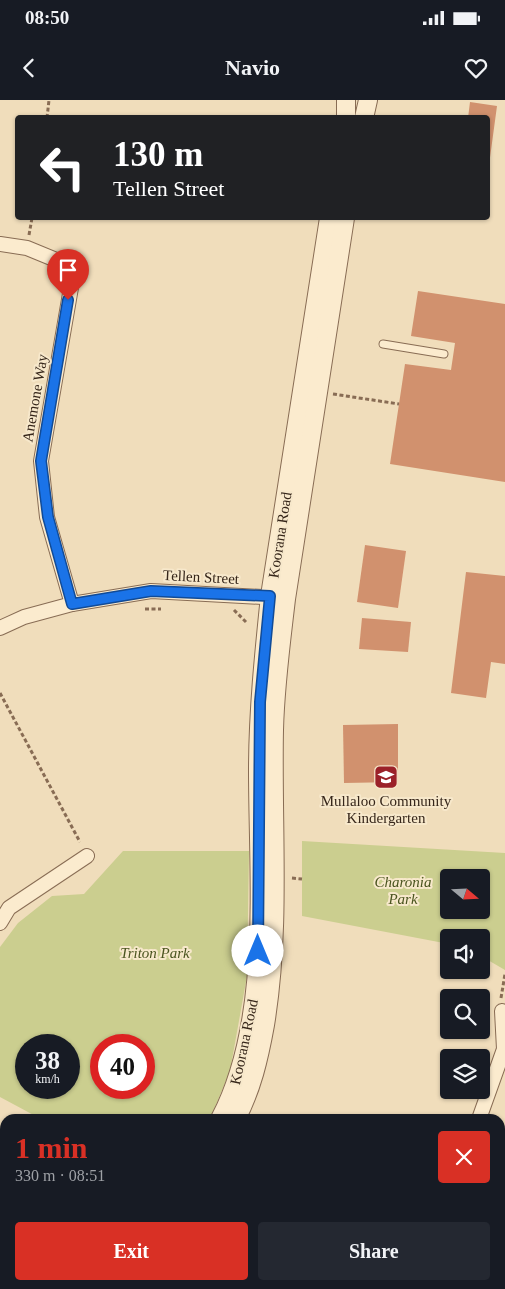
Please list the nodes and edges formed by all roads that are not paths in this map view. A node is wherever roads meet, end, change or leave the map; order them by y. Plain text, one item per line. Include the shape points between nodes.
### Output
1 (346, 100) edge
2 (368, 100) edge
3 (346, 115) edge
4 (365, 115) edge
5 (329, 220) edge
6 (345, 220) edge
7 (0, 244) edge
8 (383, 344) dead end
9 (444, 354) dead end
10 (278, 597) junction
11 (72, 604) junction
12 (0, 628) edge
13 (88, 856) road end
14 (0, 922) edge
15 (502, 1011) road end
16 (223, 1114) edge
17 (238, 1114) edge
18 (481, 1114) edge

1 - 3 street
2 - 4 street
5 - 10 street, Koorana Road
6 - 10 street, Koorana Road
7 - 11 street, Anemone Way via 27,248 66,264 72,282 41,461 48,517
8 - 9 lane
10 - 11 street, Tellen Street via 151,591
10 - 16 street, Koorana Road via 260,702 258,951 253,1007 233,1095
10 - 17 street, Koorana Road via 274,722 283,878 271,990 256,1067
11 - 12 street, Tellen Street via 24,617
13 - 14 street via 9,908
15 - 18 street via 504,1049

